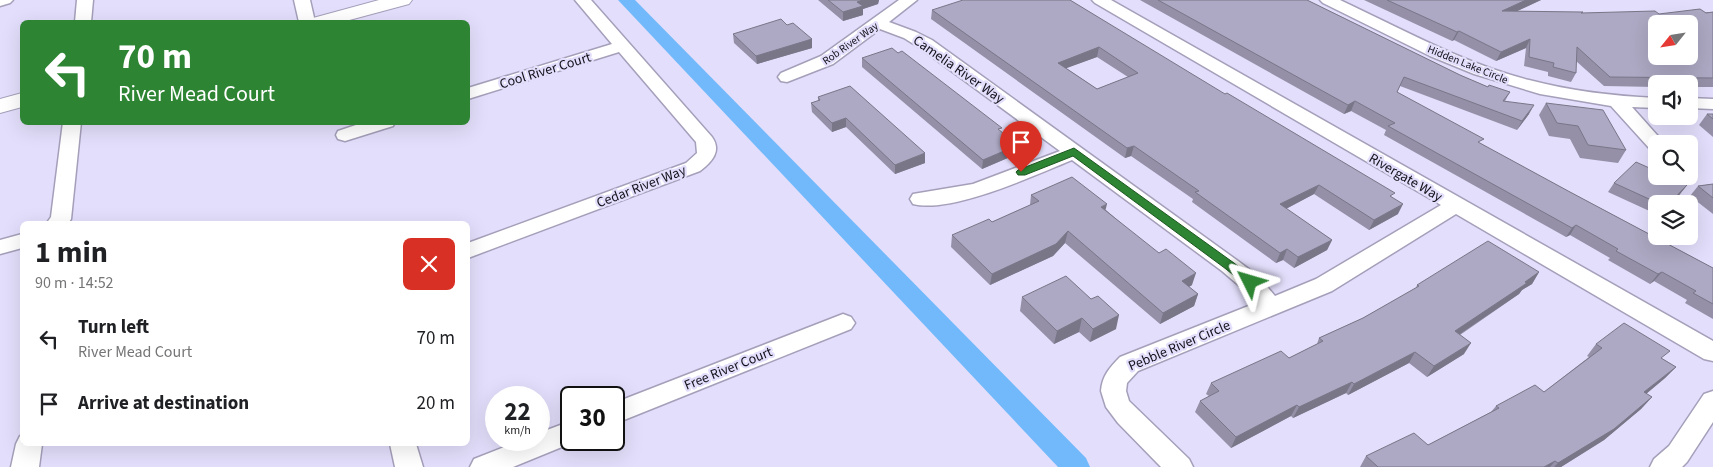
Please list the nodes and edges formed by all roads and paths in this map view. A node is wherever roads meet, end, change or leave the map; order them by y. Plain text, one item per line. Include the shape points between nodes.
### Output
1 (5, 0) edge
2 (86, 0) edge
3 (302, 0) edge
4 (402, 0) edge
5 (583, 0) edge
6 (909, 0) edge
7 (1100, 0) edge
8 (1328, 0) edge
9 (0, 1) edge
10 (83, 20) edge
11 (307, 20) edge
12 (327, 20) edge
13 (878, 23) junction
14 (622, 46) junction
15 (787, 77) dead end
16 (470, 93) edge
17 (20, 101) edge
18 (1617, 102) junction
19 (1648, 103) edge
20 (1698, 103) edge
21 (1713, 104) edge
22 (0, 106) edge
23 (72, 125) edge
24 (377, 125) edge
25 (346, 135) dead end
26 (1648, 135) edge
27 (1074, 152) junction
28 (920, 199) dead end
29 (1456, 205) junction
30 (58, 221) edge
31 (20, 242) edge
32 (0, 247) edge
33 (470, 250) edge
34 (1272, 306) junction
35 (843, 323) dead end
36 (1713, 352) edge
37 (1713, 401) edge
38 (625, 410) edge
39 (560, 436) edge
40 (29, 446) edge
41 (404, 446) edge
42 (25, 467) edge
43 (409, 467) edge
44 (484, 467) edge
45 (1180, 467) edge
46 (1664, 467) edge

1 - 9 street
2 - 10 street
3 - 11 street
4 - 12 street
5 - 14 street, Cedar River Way
6 - 13 street, Rob River Way
7 - 29 street, Rivergate Way
8 - 18 street, Hidden Lake Circle via 1500,78 1565,95
13 - 15 street, Rob River Way via 827,60
13 - 27 street, Camelia River Way via 926,44
14 - 16 street, Cool River Court
14 - 33 street, Cedar River Way via 706,141 707,152 703,160 693,167
17 - 22 street
18 - 19 street, Hidden Lake Circle
18 - 26 street
20 - 21 street
23 - 30 street
24 - 25 street
27 - 28 street via 969,193
27 - 34 street, Camelia River Way via 1230,266
29 - 34 street, Pebble River Circle via 1324,285
29 - 36 street, Rivergate Way
31 - 32 street
34 - 45 street, Pebble River Circle via 1129,364 1119,371 1113,383 1113,396 1120,411
35 - 38 street, Free River Court
37 - 46 street via 1678,454
39 - 44 street
40 - 42 street
41 - 43 street

